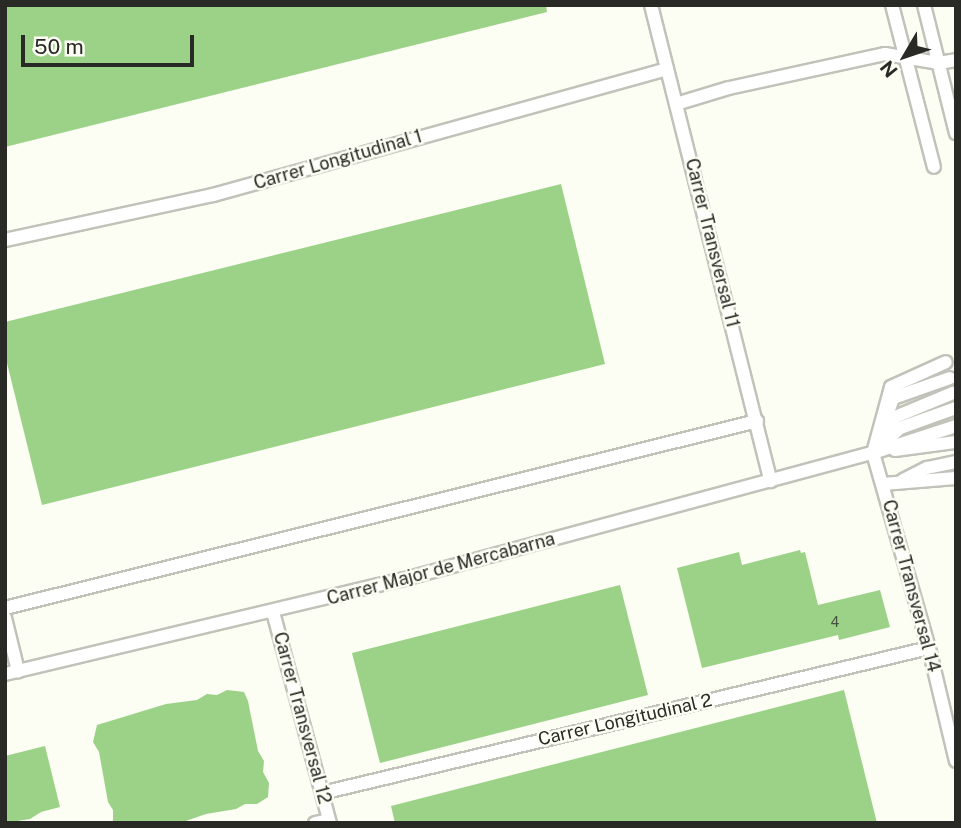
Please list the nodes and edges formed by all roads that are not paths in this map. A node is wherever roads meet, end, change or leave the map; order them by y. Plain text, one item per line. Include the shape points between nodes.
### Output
1 (651, 5) edge
2 (892, 5) edge
3 (924, 5) edge
4 (906, 57) junction
5 (956, 60) edge
6 (939, 63) junction
7 (667, 69) junction
8 (676, 104) junction
9 (956, 134) edge
10 (934, 167) dead end
11 (5, 240) edge
12 (946, 362) dead end
13 (950, 379) dead end
14 (953, 393) dead end
15 (956, 408) edge
16 (757, 421) junction
17 (956, 426) edge
18 (956, 442) edge
19 (873, 453) junction
20 (956, 462) edge
21 (956, 478) edge
22 (902, 480) junction
23 (771, 481) junction
24 (883, 484) junction
25 (5, 608) edge
26 (273, 612) junction
27 (5, 618) edge
28 (929, 648) junction
29 (11, 673) edge
30 (956, 761) edge
31 (322, 793) junction
32 (330, 821) edge
33 (314, 823) edge

1 - 7 lane, Carrer Transversal 11
2 - 4 lane
3 - 6 lane
4 - 6 lane
4 - 8 lane via 885,54
4 - 10 lane
5 - 6 lane
6 - 9 lane
7 - 8 lane, Carrer Transversal 11
7 - 11 lane, Carrer Longitudinal 1 via 213,195
8 - 16 lane, Carrer Transversal 11
12 - 19 lane via 891,387
13 - 19 lane via 893,398
14 - 19 lane via 895,417
15 - 19 lane via 900,428
16 - 23 lane, Carrer Transversal 11
16 - 25 lane
17 - 19 lane
18 - 19 lane
19 - 23 lane, Carrer Major de Mercabarna
19 - 24 lane, Carrer Transversal 14
20 - 22 lane
21 - 22 lane
22 - 24 lane
23 - 26 lane, Carrer Major de Mercabarna
24 - 28 lane, Carrer Transversal 14
26 - 29 lane, Carrer Major de Mercabarna
26 - 31 lane, Carrer Transversal 12
27 - 29 lane
28 - 30 lane, Carrer Transversal 14
28 - 31 lane, Carrer Longitudinal 2
31 - 32 lane, Carrer Transversal 12
32 - 33 lane

